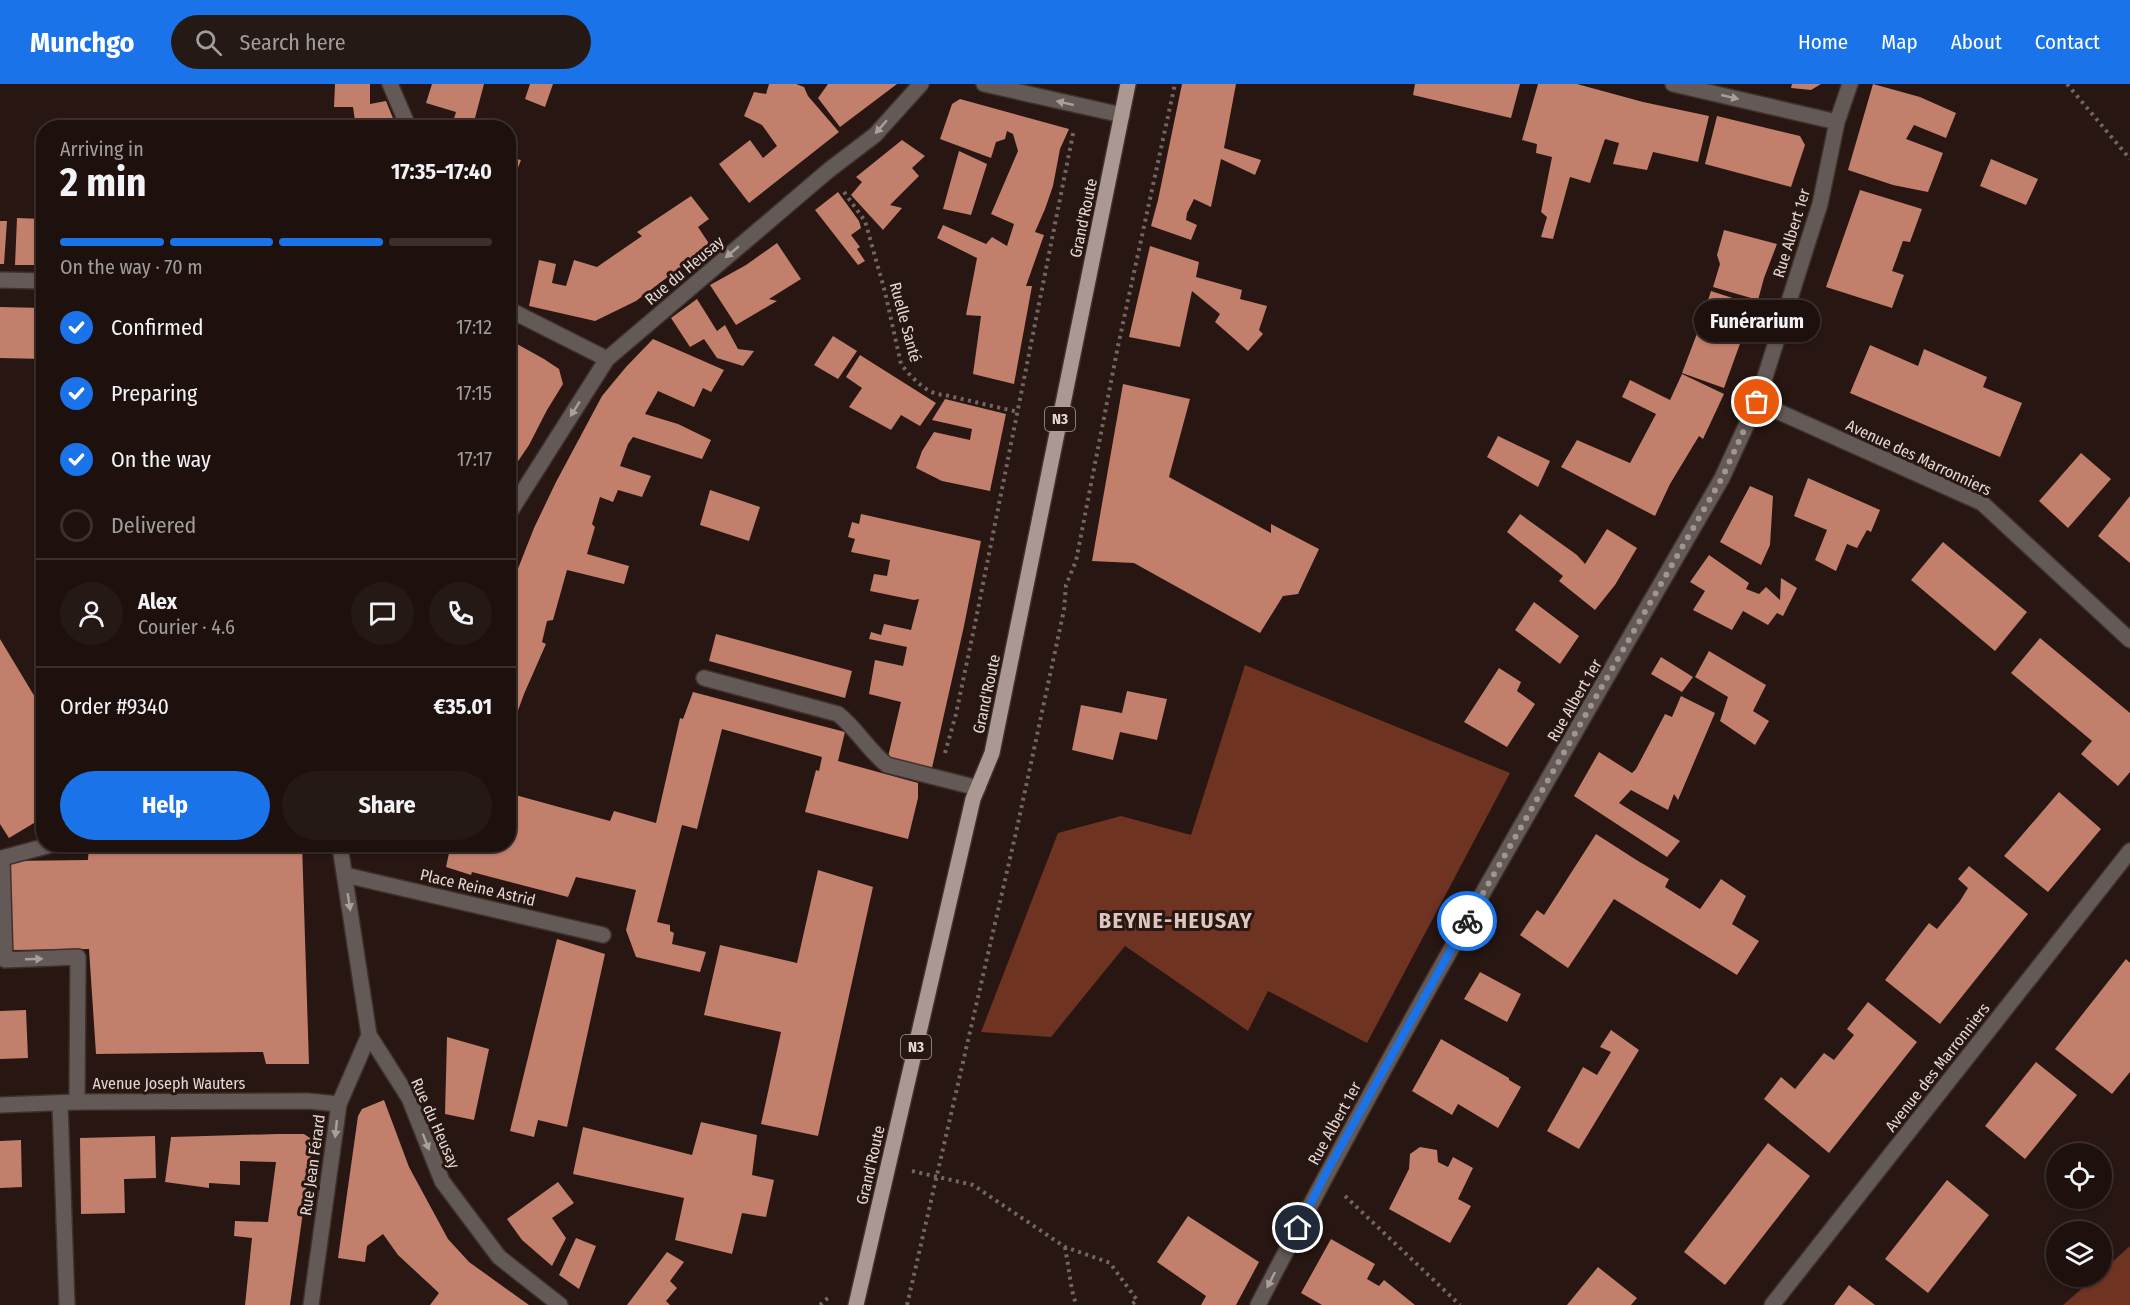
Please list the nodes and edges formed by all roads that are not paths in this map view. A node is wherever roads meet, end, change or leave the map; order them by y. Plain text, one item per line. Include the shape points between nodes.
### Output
1 (390, 84) edge
2 (921, 84) edge
3 (984, 84) edge
4 (1128, 84) edge
5 (1673, 84) edge
6 (1850, 84) edge
7 (1122, 116) junction
8 (406, 120) edge
9 (1838, 122) junction
10 (0, 280) edge
11 (36, 281) edge
12 (516, 313) edge
13 (607, 359) junction
14 (1757, 402) junction
15 (516, 502) edge
16 (2130, 640) edge
17 (704, 678) dead end
18 (978, 788) junction
19 (36, 849) edge
20 (2130, 850) edge
21 (341, 852) edge
22 (345, 875) junction
23 (603, 935) dead end
24 (369, 1035) junction
25 (77, 1102) junction
26 (60, 1103) junction
27 (339, 1104) junction
28 (0, 1105) edge
29 (67, 1305) edge
30 (311, 1305) edge
31 (560, 1305) edge
32 (856, 1305) edge
33 (1258, 1305) edge
34 (1772, 1305) edge

1 - 8 street
2 -> 13 street, Rue du Heusay via 875,135
7 -> 3 street
4 - 7 main road, Grand'Route / N3
5 -> 9 street
6 - 9 street, Rue Albert 1er
7 - 18 main road, Grand'Route / N3 via 992,753
9 - 14 street, Rue Albert 1er via 1820,204
10 - 11 street
12 - 13 street
13 -> 15 street, Rue du Heusay
14 - 16 street, Avenue des Marronniers via 1982,503
14 -> 33 street, Rue Albert 1er via 1722,478 1475,907 1327,1171
17 - 18 street via 838,714 887,765
18 - 32 main road, Grand'Route / N3
19 -> 25 street via 2,858 6,960 78,957
20 - 34 street, Avenue des Marronniers
21 - 22 street, Rue du Heusay
22 - 23 street, Place Reine Astrid
22 -> 24 street, Rue du Heusay
24 - 27 street, Rue Jean Férard
24 -> 31 street, Rue du Heusay via 409,1098 442,1181 499,1257
25 - 26 street, Avenue Joseph Wauters
25 - 27 street, Avenue Joseph Wauters
26 - 28 street, Avenue Joseph Wauters
26 - 29 street
27 -> 30 street, Rue Jean Férard

